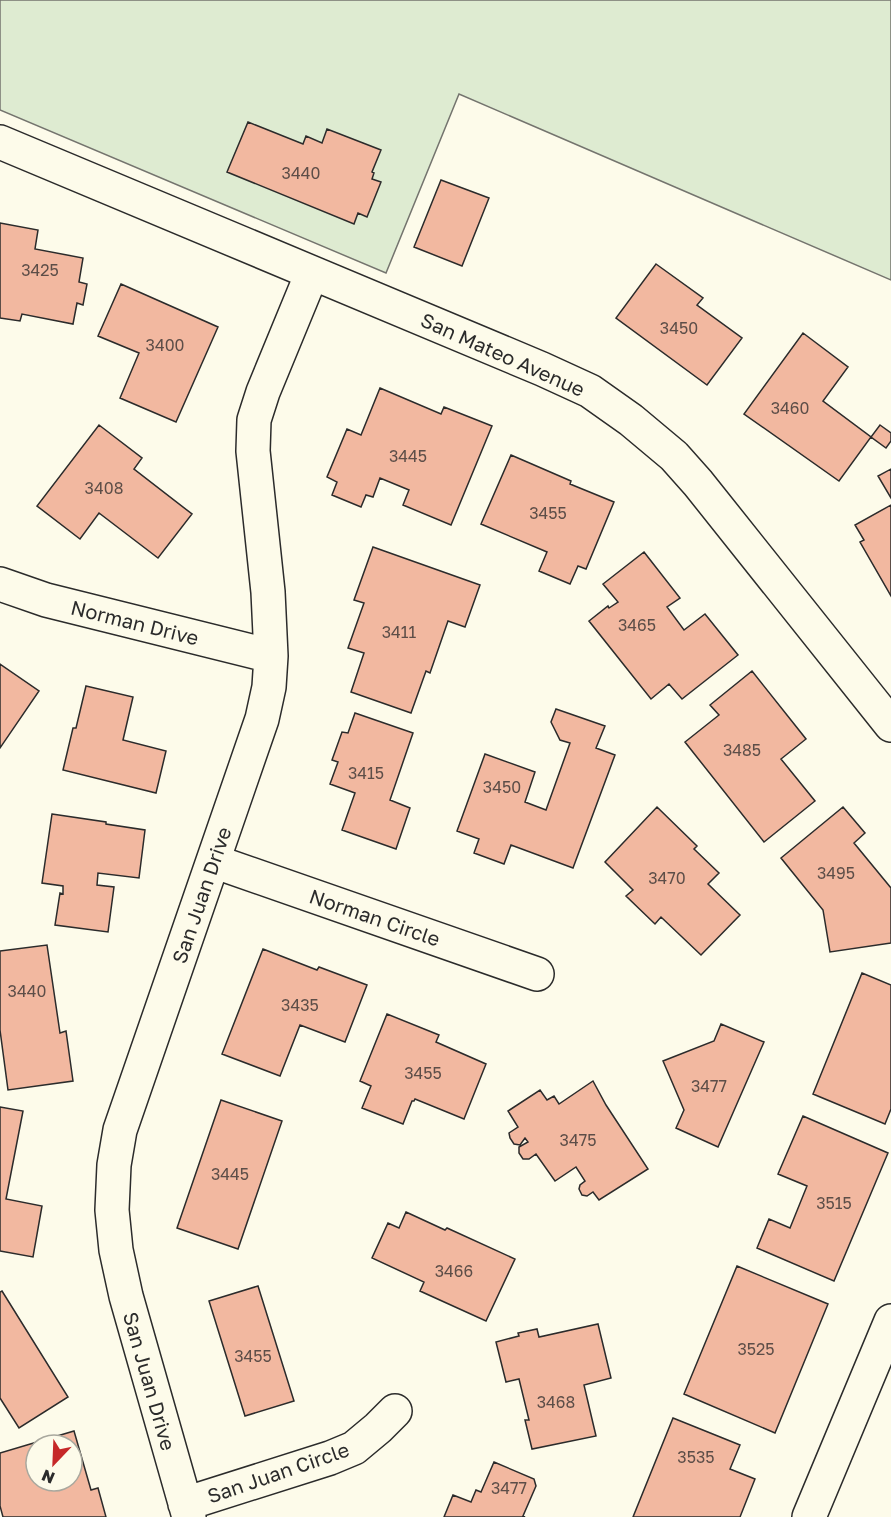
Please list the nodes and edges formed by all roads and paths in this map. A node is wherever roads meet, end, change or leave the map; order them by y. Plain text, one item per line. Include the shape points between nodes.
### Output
1 (0, 142) edge
2 (312, 273) junction
3 (0, 584) edge
4 (271, 656) junction
5 (890, 720) edge
6 (213, 861) junction
7 (537, 974) dead end
8 (891, 1321) edge
9 (395, 1411) dead end
10 (187, 1510) edge
11 (809, 1517) edge

1 - 2 street, San Mateo Avenue
2 - 4 street, San Juan Drive via 254,420 253,451
2 - 5 street, San Mateo Avenue via 590,391 631,420 674,456 698,483
3 - 4 street, Norman Drive via 46,600
4 - 6 street, San Juan Drive via 262,719
6 - 7 street, Norman Circle
6 - 10 street, San Juan Drive via 120,1130 112,1210 126,1296
8 - 11 street
9 - 10 street, San Juan Circle via 354,1448

